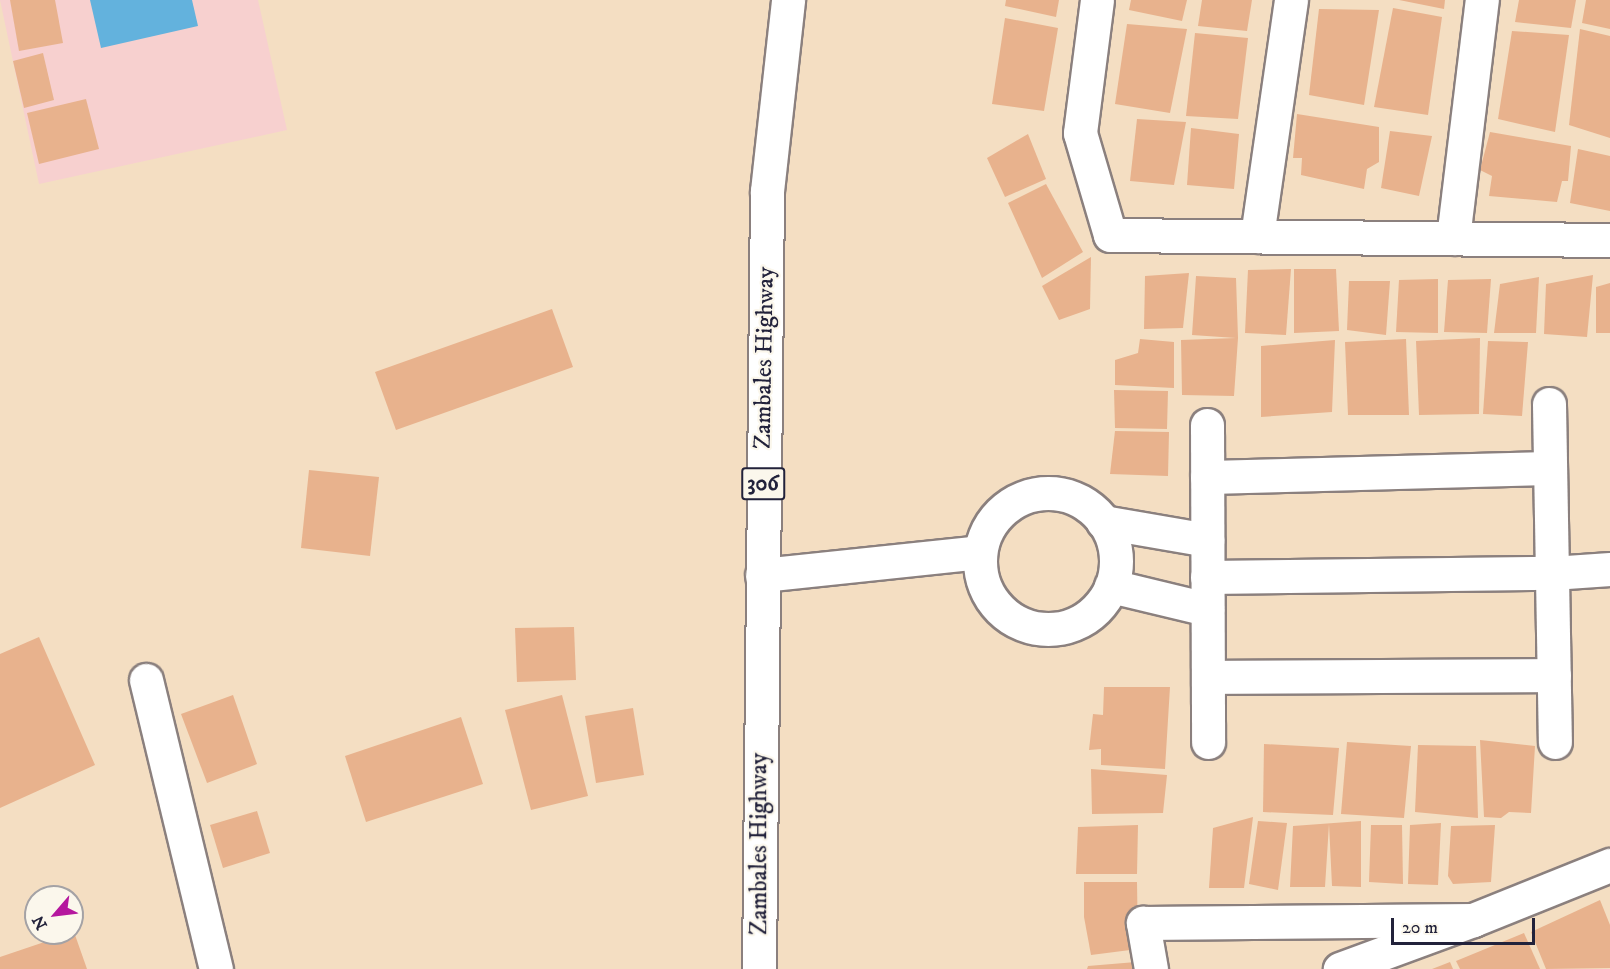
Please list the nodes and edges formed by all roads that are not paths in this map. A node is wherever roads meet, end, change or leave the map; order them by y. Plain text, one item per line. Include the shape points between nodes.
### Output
1 (788, 0) edge
2 (1097, 0) edge
3 (1292, 0) edge
4 (1482, 0) edge
5 (1257, 236) junction
6 (1453, 238) junction
7 (1610, 240) edge
8 (1549, 404) dead end
9 (1207, 425) dead end
10 (1550, 468) junction
11 (1207, 477) junction
12 (1103, 522) junction
13 (1207, 540) junction
14 (980, 552) junction
15 (1610, 569) edge
16 (1552, 573) junction
17 (762, 575) junction
18 (1207, 577) junction
19 (1111, 586) junction
20 (1207, 609) junction
21 (1554, 675) junction
22 (1208, 677) junction
23 (146, 680) dead end
24 (1555, 741) dead end
25 (1208, 742) dead end
26 (1610, 865) edge
27 (1473, 920) junction
28 (216, 969) edge
29 (759, 969) edge
30 (1151, 969) edge
31 (1340, 969) edge

1 - 17 street, Zambales Highway / 306 via 767,191
2 - 5 street via 1080,133 1110,235
3 - 5 street
4 - 6 street
5 - 6 street
6 - 7 street
8 - 10 street
9 - 11 street
10 - 11 street
10 - 16 street
11 - 13 street
12 - 13 street
12 - 14 street via 1078,499 1056,492 1032,494 1011,502 994,518
12 - 19 street via 1117,554
13 - 18 street
14 - 17 street
14 - 19 street via 984,584 994,603 1028,627 1050,630 1071,626 1090,616
15 - 16 street
16 - 18 street
16 - 21 street
17 - 29 street, Zambales Highway / 306
18 - 20 street
19 - 20 street
20 - 22 street
21 - 22 street
21 - 24 street
22 - 25 street
23 - 28 street
26 - 27 street
27 - 30 street via 1143,923
27 - 31 street

